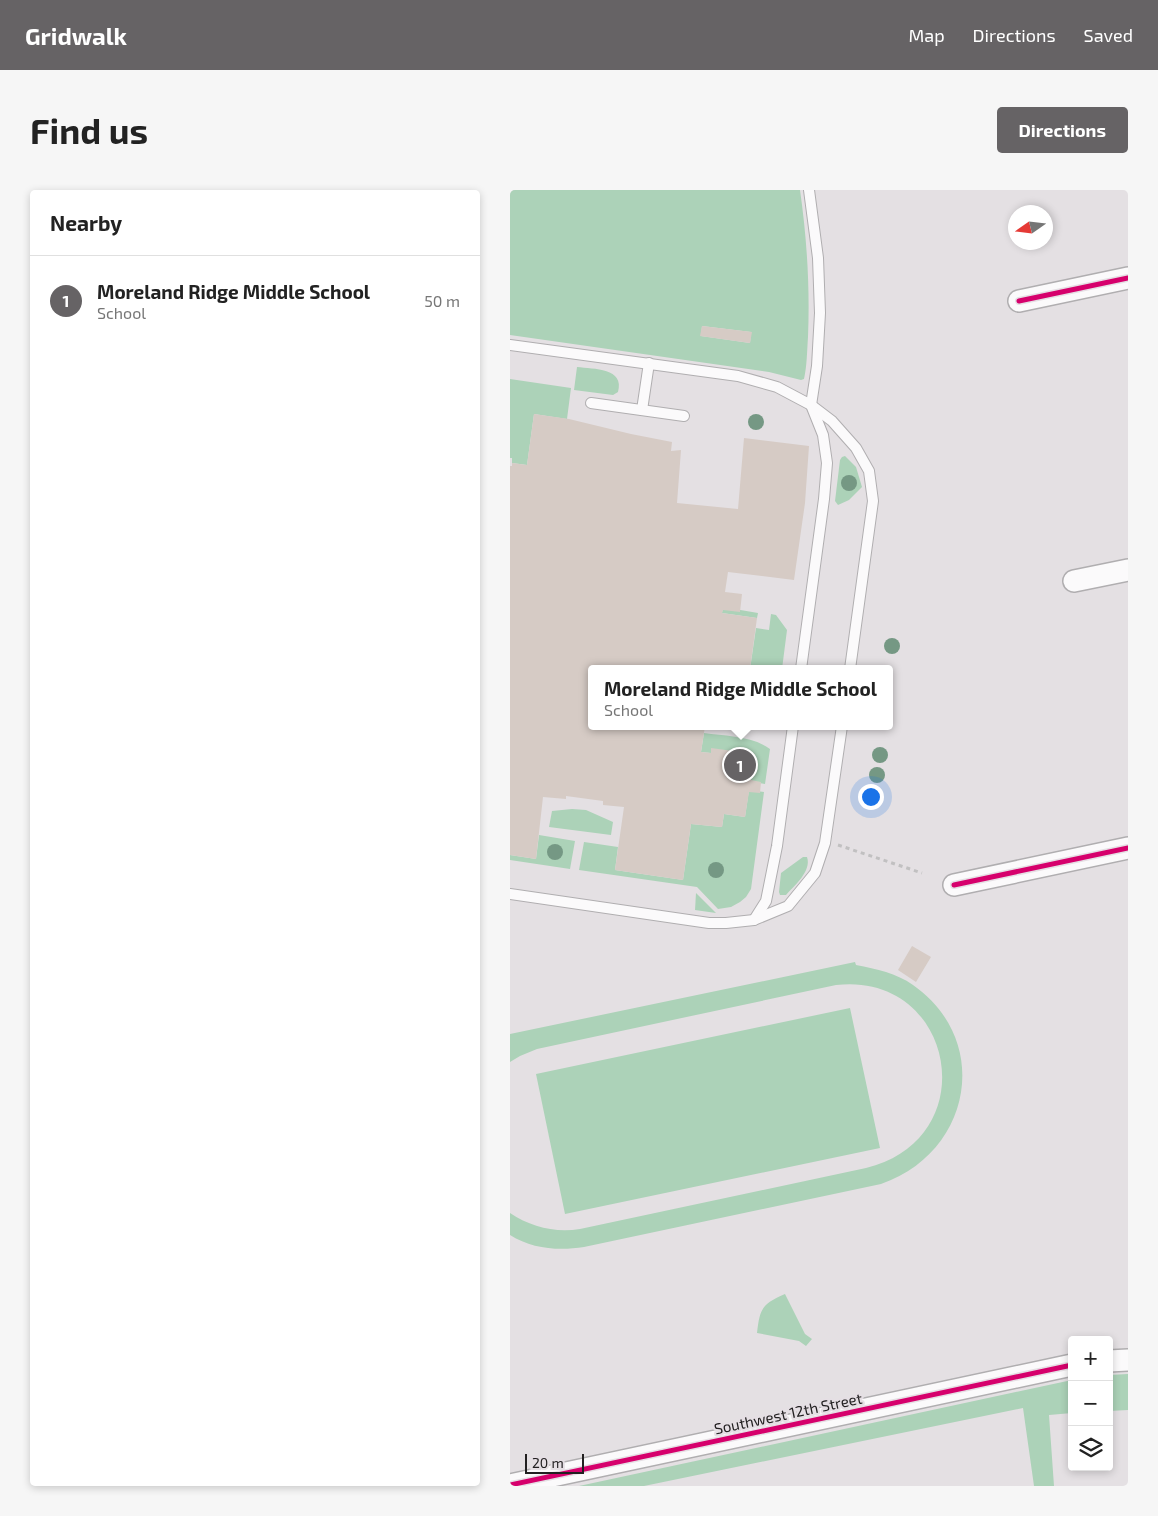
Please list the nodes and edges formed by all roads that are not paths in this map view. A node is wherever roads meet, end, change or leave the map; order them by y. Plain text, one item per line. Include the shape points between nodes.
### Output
1 (809, 190) edge
2 (1128, 278) edge
3 (1020, 301) dead end
4 (510, 345) edge
5 (649, 363) junction
6 (591, 403) dead end
7 (811, 406) junction
8 (642, 410) junction
9 (684, 416) dead end
10 (1128, 570) edge
11 (1074, 581) dead end
12 (802, 665) edge
13 (851, 665) edge
14 (792, 730) edge
15 (841, 730) edge
16 (1128, 848) edge
17 (954, 885) dead end
18 (510, 894) edge
19 (754, 920) junction
20 (1128, 1360) edge
21 (1113, 1361) edge
22 (1068, 1366) edge
23 (510, 1485) edge

1 - 7 lane via 818,258 820,313
2 - 3 street
4 - 5 lane
5 - 7 lane via 738,376 777,387
5 - 8 lane
6 - 8 lane
7 - 12 lane via 823,435 826,463
7 - 13 lane via 832,421 856,448 869,470 873,501
8 - 9 lane
10 - 11 street
14 - 19 lane via 766,901
15 - 19 lane via 825,843 815,873 788,906
16 - 17 street
18 - 19 lane via 709,923
20 - 21 street
22 - 23 street, Southwest 12th Street

